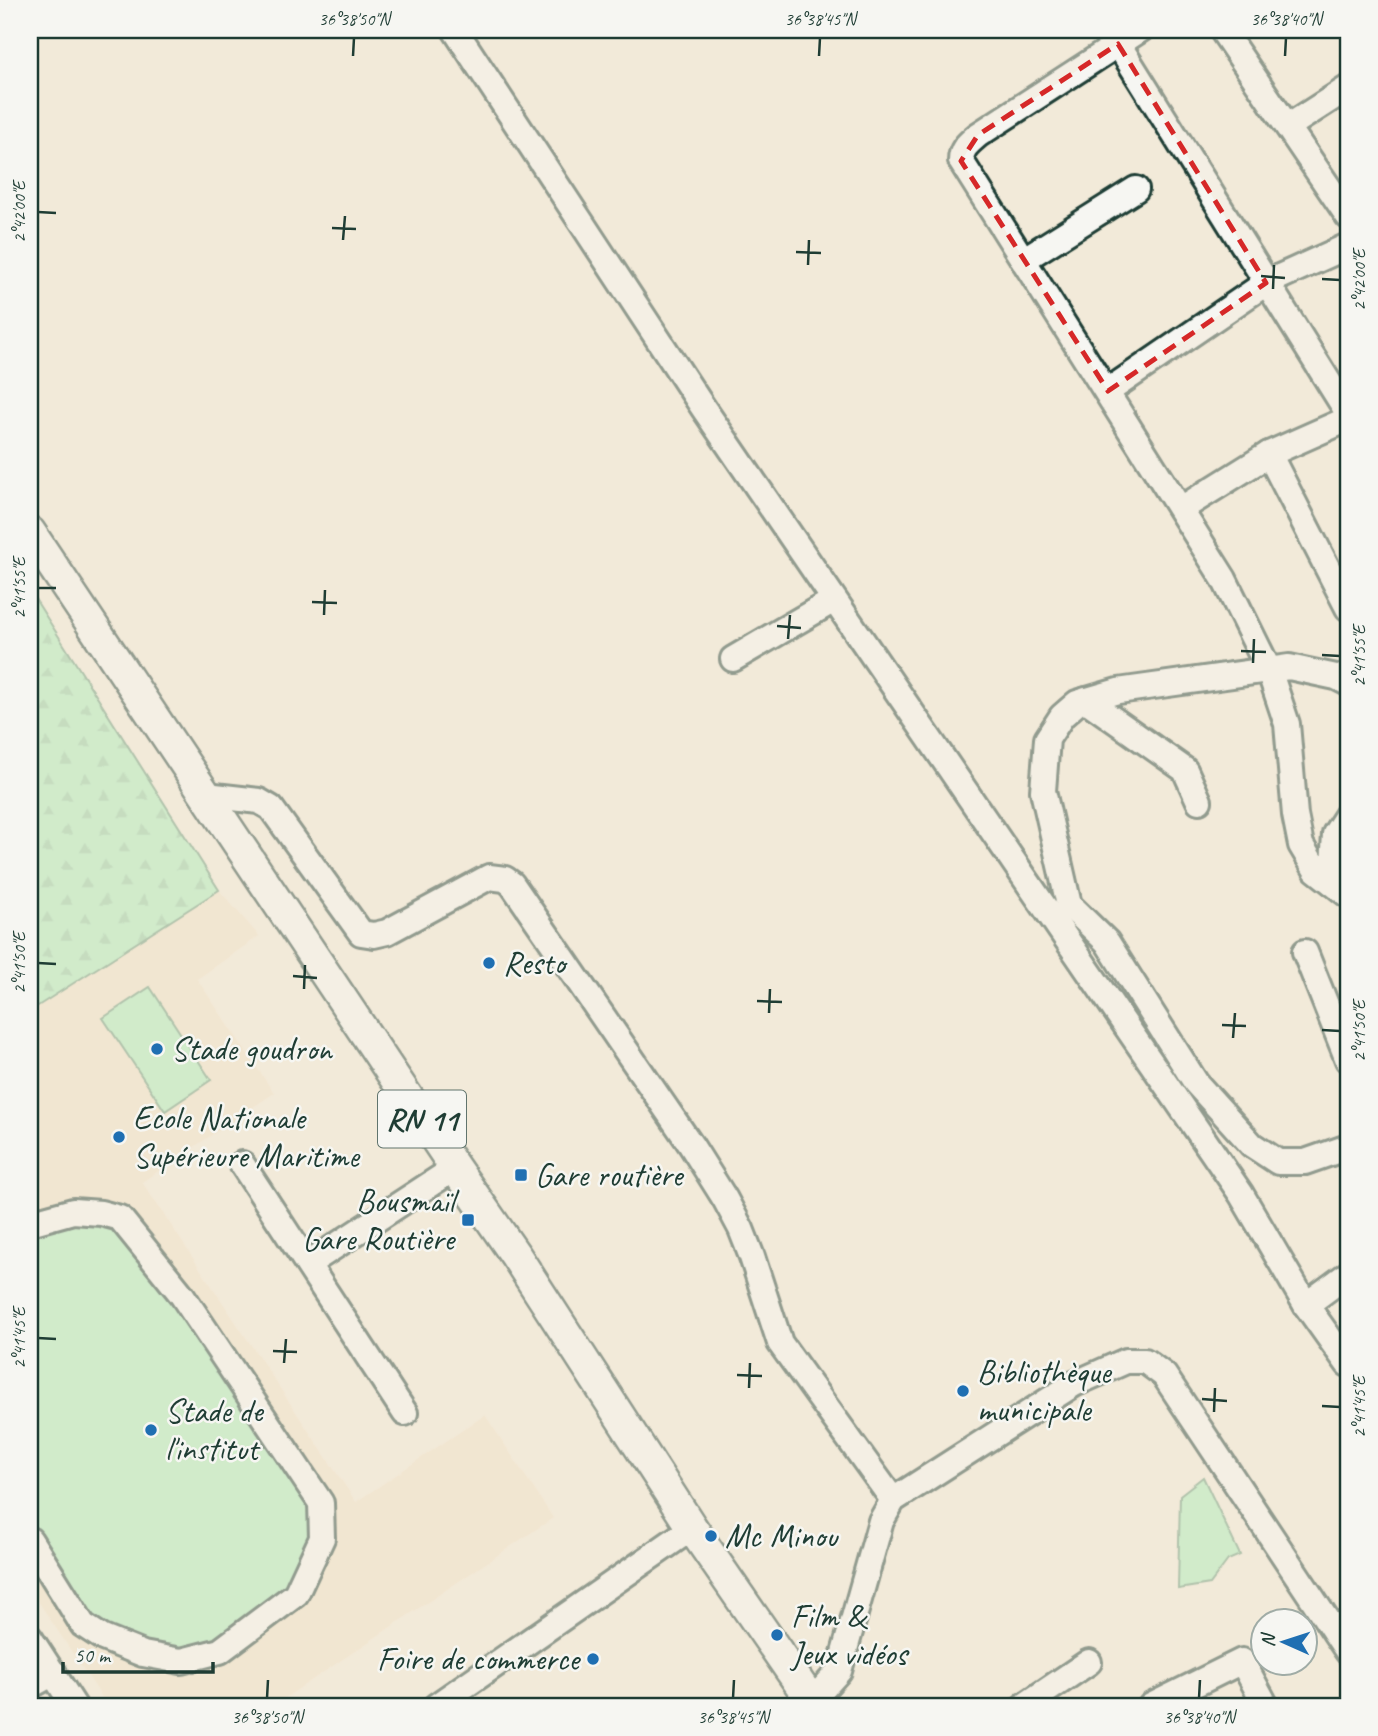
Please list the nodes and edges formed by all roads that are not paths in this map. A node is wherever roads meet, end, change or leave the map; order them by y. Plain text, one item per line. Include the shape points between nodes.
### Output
1 (456, 30) edge
2 (1140, 30) edge
3 (1223, 30) edge
4 (1118, 44) junction
5 (1348, 88) edge
6 (1289, 126) junction
7 (1136, 189) dead end
8 (1348, 216) edge
9 (1348, 246) edge
10 (1023, 260) junction
11 (1266, 283) junction
12 (1108, 391) junction
13 (1348, 414) edge
14 (1348, 419) edge
15 (1269, 454) junction
16 (1181, 509) junction
17 (30, 532) edge
18 (834, 600) junction
19 (1348, 608) edge
20 (733, 659) dead end
21 (1269, 670) junction
22 (1348, 682) edge
23 (1086, 700) junction
24 (206, 795) junction
25 (1199, 801) dead end
26 (1348, 814) edge
27 (1340, 888) edge
28 (1305, 952) dead end
29 (1119, 961) junction
30 (1095, 979) junction
31 (1348, 1060) edge
32 (1348, 1147) edge
33 (242, 1164) dead end
34 (455, 1168) junction
35 (30, 1223) edge
36 (308, 1264) junction
37 (1348, 1274) edge
38 (1306, 1305) junction
39 (1348, 1364) edge
40 (405, 1413) dead end
41 (893, 1500) junction
42 (692, 1528) junction
43 (30, 1540) edge
44 (30, 1638) edge
45 (1346, 1643) edge
46 (1089, 1662) dead end
47 (54, 1673) junction
48 (30, 1686) edge
49 (813, 1704) edge
50 (74, 1706) edge
51 (436, 1706) edge
52 (1024, 1706) edge
53 (1151, 1706) edge
54 (1266, 1706) edge

1 - 18 street
2 - 4 street
3 - 6 street
4 - 10 street via 978,135 961,153 965,169
4 - 11 street
5 - 6 street
6 - 8 street
7 - 10 street
9 - 11 street
10 - 12 street
11 - 12 street
11 - 13 street
12 - 16 street
14 - 15 street
15 - 16 street
15 - 19 street
16 - 21 street via 1224,579
17 - 24 main road, RN 11
18 - 20 street
18 - 30 street
21 - 22 street via 1289,667
21 - 23 street via 1118,691
21 - 27 street via 1287,724 1301,845 1316,870
23 - 25 street via 1185,770
23 - 29 street via 1062,716 1048,739 1043,791 1069,905 1107,942
24 - 34 main road, RN 11
24 - 41 street via 259,800 271,808 361,933 367,935 387,932 489,877 512,884 725,1199 752,1257 780,1343
26 - 27 street via 1335,834
28 - 31 street
29 - 30 street
29 - 32 street via 1196,1083 1252,1145 1278,1162 1305,1162
30 - 38 street via 1241,1194
33 - 36 street
34 - 36 street
34 - 42 main road, RN 11
35 - 43 street via 73,1211 120,1218 182,1295 321,1503 322,1538 296,1594 219,1651 181,1661 143,1654 83,1625
36 - 40 street
37 - 38 street
38 - 39 street
41 - 45 street via 1074,1384 1126,1361 1145,1361 1164,1375
41 - 49 street via 881,1521 839,1671
42 - 49 main road, RN 11
42 - 51 street
44 - 47 street
46 - 52 street
47 - 48 street
47 - 50 street
53 - 54 street via 1242,1661

